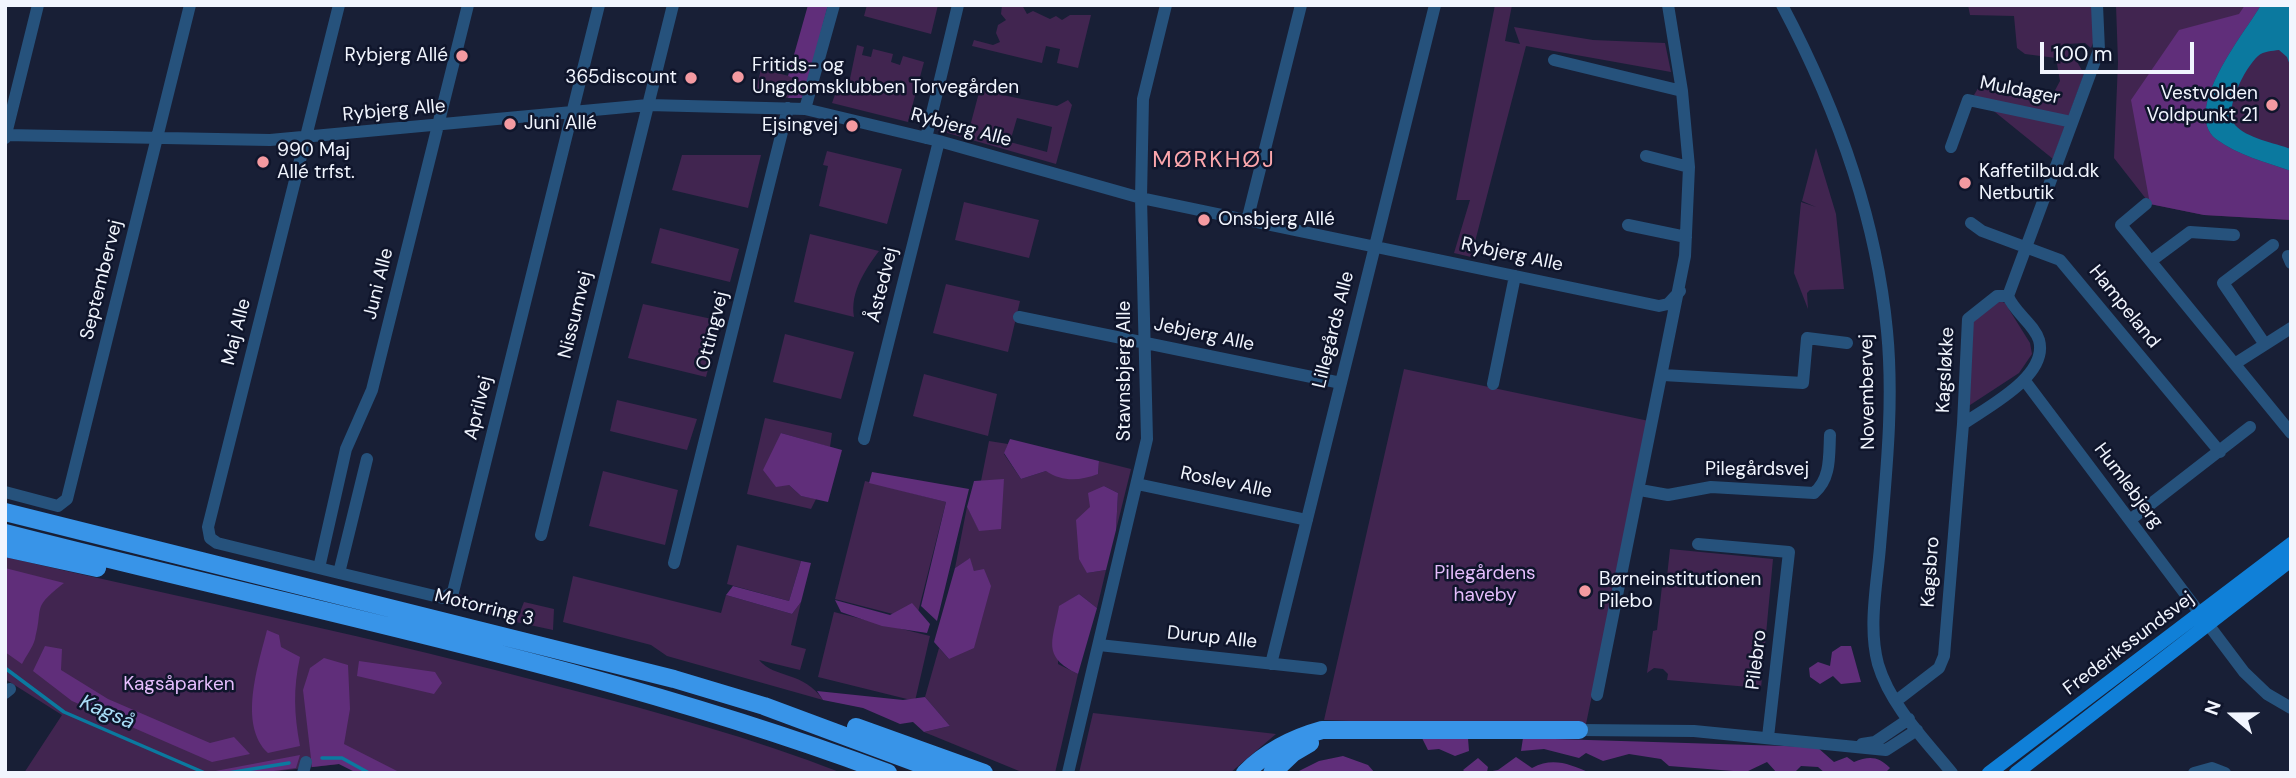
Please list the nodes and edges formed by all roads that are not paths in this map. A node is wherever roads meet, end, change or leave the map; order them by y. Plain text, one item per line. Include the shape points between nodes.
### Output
1 (38, 5) edge
2 (190, 5) edge
3 (338, 5) edge
4 (468, 5) edge
5 (599, 5) edge
6 (673, 5) edge
7 (834, 5) edge
8 (958, 5) edge
9 (1166, 5) edge
10 (1301, 5) edge
11 (1436, 5) edge
12 (1668, 5) edge
13 (1782, 5) edge
14 (2097, 5) edge
15 (1554, 60) dead end
16 (1682, 91) junction
17 (648, 104) junction
18 (788, 108) junction
19 (805, 109) junction
20 (572, 113) junction
21 (2072, 122) junction
22 (438, 126) junction
23 (5, 136) edge
24 (305, 138) junction
25 (926, 138) junction
26 (156, 139) junction
27 (939, 141) junction
28 (1951, 147) dead end
29 (1646, 156) dead end
30 (1689, 167) junction
31 (1141, 198) junction
32 (2146, 204) dead end
33 (1247, 221) junction
34 (1972, 223) dead end
35 (1628, 225) dead end
36 (2234, 235) dead end
37 (1686, 237) junction
38 (2273, 245) dead end
39 (1375, 247) junction
40 (2025, 247) junction
41 (2151, 261) junction
42 (1515, 275) junction
43 (1680, 291) junction
44 (2008, 296) junction
45 (1018, 317) dead end
46 (2291, 328) edge
47 (1146, 342) junction
48 (2264, 343) junction
49 (1847, 344) dead end
50 (2236, 363) junction
51 (1663, 375) junction
52 (2025, 381) junction
53 (1341, 383) junction
54 (1493, 384) dead end
55 (1963, 424) junction
56 (2250, 427) dead end
57 (2291, 433) edge
58 (1830, 435) dead end
59 (864, 439) dead end
60 (2220, 452) junction
61 (367, 459) dead end
62 (1137, 484) junction
63 (1640, 490) junction
64 (5, 492) edge
65 (5, 512) edge
66 (1307, 520) junction
67 (2130, 520) junction
68 (5, 533) edge
69 (541, 535) dead end
70 (1698, 544) dead end
71 (2291, 544) edge
72 (5, 548) edge
73 (2291, 560) edge
74 (674, 563) dead end
75 (319, 568) junction
76 (339, 573) junction
77 (209, 585) junction
78 (2203, 620) junction
79 (1099, 645) junction
80 (1271, 664) junction
81 (1321, 669) dead end
82 (1597, 695) dead end
83 (1896, 701) junction
84 (764, 706) junction
85 (2291, 708) edge
86 (1909, 719) junction
87 (1579, 730) joint
88 (1917, 730) junction
89 (1343, 731) junction
90 (1768, 737) junction
91 (1851, 745) junction
92 (888, 773) edge
93 (944, 773) edge
94 (984, 773) edge
95 (1068, 773) edge
96 (1245, 773) edge
97 (1272, 773) edge
98 (1952, 773) edge
99 (1989, 773) edge
100 (2016, 773) edge
101 (2194, 773) edge
102 (2225, 773) edge

1 - 23 street
2 - 26 street, Septembervej
3 - 24 street, Maj Alle
4 - 22 street, Juni Alle
5 - 20 street, Aprilvej
6 - 17 street, Nissumvej
7 - 19 street
8 - 25 street
9 - 31 street, Stavnsbjerg Alle via 1143,99
10 - 33 street
11 - 39 street, Lillegårds Alle
12 - 16 street
13 - 83 street, Novembervej via 1853,165 1880,278 1890,401 1875,643 1878,663
14 - 21 street, Muldager via 2099,50
15 - 16 street
16 - 30 street
17 - 18 street, Rybjerg Alle
17 - 20 street, Rybjerg Alle
17 - 69 street, Nissumvej
18 - 19 street, Rybjerg Alle
18 - 74 street, Ottingvej
19 - 25 street, Rybjerg Alle
20 - 22 street, Rybjerg Alle
20 - 76 street, Aprilvej via 453,592 443,598
21 - 28 street, Muldager via 1968,100
21 - 40 street, Muldager
22 - 24 street, Rybjerg Alle
22 - 75 street, Juni Alle via 372,390 346,449
23 - 26 street, Rybjerg Alle
24 - 26 street, Rybjerg Alle
24 - 75 street, Maj Alle via 208,527 210,538 217,543
25 - 27 street, Rybjerg Alle
26 - 64 street, Septembervej via 67,499 58,506
27 - 31 street, Rybjerg Alle
27 - 59 street, Åstedvej
29 - 30 street
30 - 37 street
31 - 33 street, Rybjerg Alle
31 - 47 street, Stavnsbjerg Alle
32 - 41 street via 2121,225
33 - 39 street, Rybjerg Alle
34 - 40 street, Hampeland
35 - 37 street
36 - 41 street via 2190,232
37 - 43 street
38 - 48 street via 2223,283
39 - 42 street, Rybjerg Alle
39 - 53 street, Lillegårds Alle
40 - 44 street
40 - 60 street, Hampeland via 2060,260
41 - 50 street
42 - 43 street, Rybjerg Alle via 1659,306 1668,304
42 - 54 street
43 - 51 street
44 - 52 street via 2038,339 2040,353
44 - 55 street, Kagsløkke via 1997,296 1968,319
45 - 47 street, Jebjerg Alle
46 - 48 street
47 - 53 street, Jebjerg Alle
47 - 62 street, Stavnsbjerg Alle via 1147,439
48 - 50 street
49 - 51 street via 1807,338 1803,383
50 - 57 street
51 - 63 street
52 - 55 street, Kagsløkke
52 - 67 street, Humlebjerg
53 - 66 street, Lillegårds Alle
55 - 83 street, Kagsbro via 1944,656 1939,668
56 - 60 street
58 - 63 street, Pilegårdsvej via 1827,475 1814,493 1711,487 1668,495
60 - 67 street
61 - 76 street
62 - 66 street, Roslev Alle
62 - 79 street, Stavnsbjerg Alle
63 - 82 street
65 - 84 highway, Motorring 3 via 563,649
66 - 80 street, Lillegårds Alle
67 - 78 street, Humlebjerg
68 - 77 highway
70 - 90 street, Pilebro via 1789,552
71 - 78 main road, Frederikssundsvej
72 - 77 highway via 139,578
73 - 78 main road, Frederikssundsvej
75 - 76 street, Maj Alle
77 - 92 highway via 555,668 806,742
78 - 85 street, Humlebjerg via 2245,674
78 - 99 main road, Frederikssundsvej
78 - 100 main road, Frederikssundsvej
79 - 80 street, Durup Alle
79 - 95 street, Stavnsbjerg Alle
80 - 81 street, Durup Alle
83 - 86 street, Novembervej
84 - 93 highway, Motorring 3
84 - 94 highway via 841,722
86 - 88 street, Novembervej
86 - 91 street via 1875,742
87 - 89 highway
87 - 90 street
88 - 91 street via 1886,750
88 - 98 street, Novembervej
89 - 96 highway via 1322,730 1294,738
89 - 97 highway via 1293,753
90 - 91 street
101 - 102 street via 2212,768

